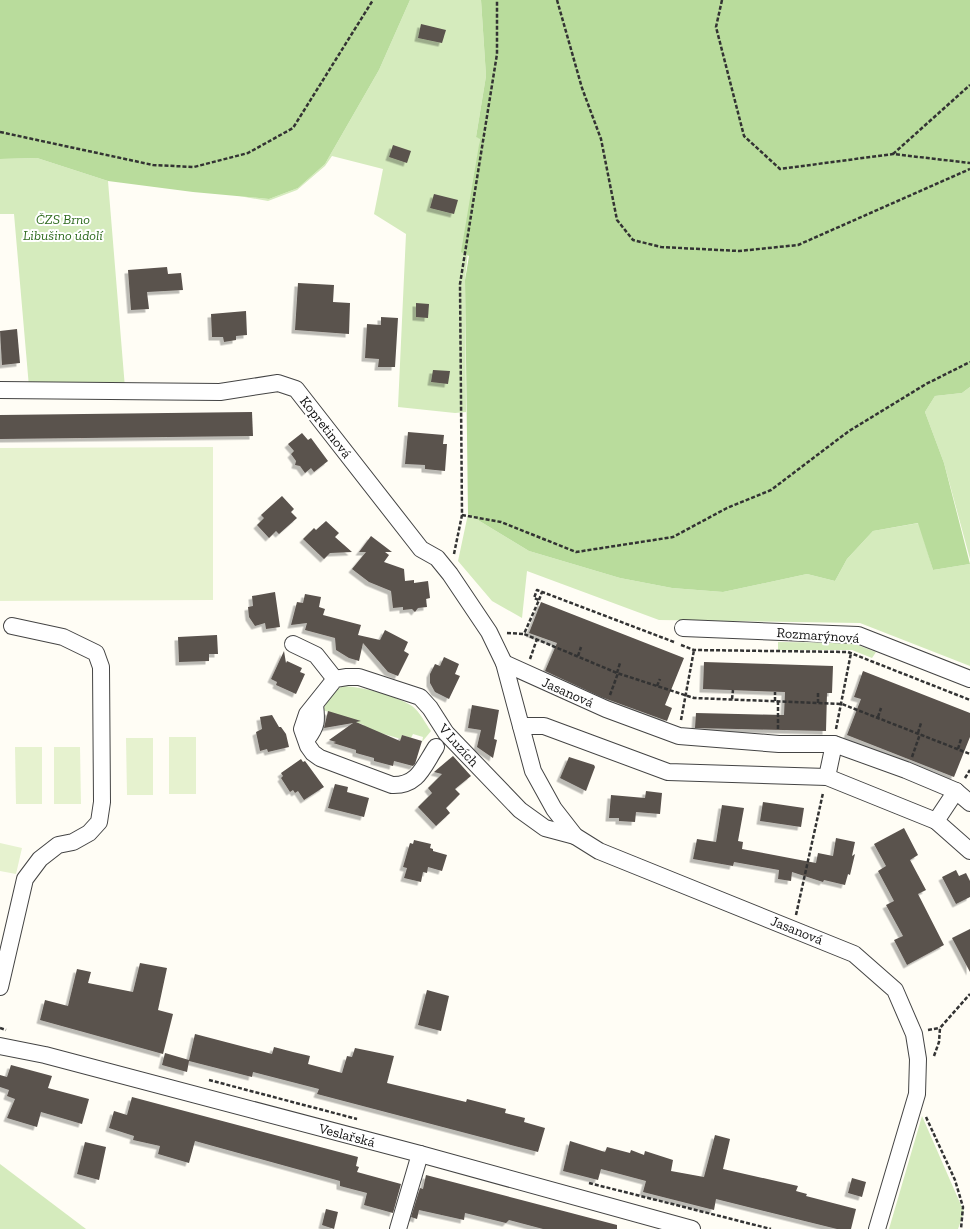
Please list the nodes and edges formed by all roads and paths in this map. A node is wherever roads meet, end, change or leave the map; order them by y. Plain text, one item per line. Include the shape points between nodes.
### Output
1 (373, 0) edge
2 (497, 0) edge
3 (557, 0) edge
4 (722, 0) edge
5 (970, 85) edge
6 (0, 132) edge
7 (893, 154) junction
8 (970, 163) edge
9 (970, 169) edge
10 (970, 362) edge
11 (0, 390) edge
12 (462, 515) junction
13 (450, 574) junction
14 (12, 626) dead end
15 (682, 628) dead end
16 (537, 639) junction
17 (293, 644) dead end
18 (581, 647) dead end
19 (694, 650) junction
20 (851, 653) junction
21 (578, 656) junction
22 (504, 663) junction
23 (620, 663) dead end
24 (524, 672) junction
25 (617, 673) junction
26 (660, 678) dead end
27 (335, 679) junction
28 (970, 680) edge
29 (657, 686) junction
30 (612, 689) dead end
31 (733, 690) dead end
32 (775, 692) dead end
33 (818, 693) dead end
34 (686, 696) junction
35 (732, 700) junction
36 (970, 700) edge
37 (776, 701) junction
38 (818, 703) junction
39 (842, 704) junction
40 (881, 708) dead end
41 (839, 712) dead end
42 (878, 718) junction
43 (921, 723) dead end
44 (521, 726) junction
45 (778, 730) dead end
46 (919, 733) junction
47 (679, 736) junction
48 (961, 739) dead end
49 (834, 744) junction
50 (436, 747) dead end
51 (958, 749) junction
52 (914, 750) dead end
53 (970, 754) edge
54 (827, 777) junction
55 (956, 791) junction
56 (970, 803) edge
57 (936, 822) junction
58 (575, 836) junction
59 (970, 851) edge
60 (795, 917) dead end
61 (0, 987) edge
62 (970, 994) edge
63 (923, 1031) dead end
64 (0, 1046) edge
65 (925, 1114) dead end
66 (420, 1154) junction
67 (398, 1229) edge
68 (692, 1229) edge
69 (877, 1229) edge
70 (961, 1229) edge

1 - 6 path via 293,128 248,153 194,167 153,165
2 - 12 path via 497,54 460,284
3 - 9 path via 582,88 601,140 617,220 633,240 661,247 739,251 798,245
4 - 7 path via 716,27 744,136 780,169
5 - 7 path
7 - 8 path
10 - 12 path via 926,384 849,431 771,490 727,508 674,537 576,552 501,522
11 - 13 street, Kopretinová via 220,392 278,383 296,389 421,549 437,558
12 - 13 path
13 - 22 street, Kopretinová via 489,632
14 - 61 street via 62,637 96,653 101,667 102,802 100,822 89,833 73,842 58,845 40,859 25,879
15 - 28 street, Rozmarýnová via 858,635
16 - 19 path via 524,634 539,600 534,598 537,590
16 - 21 path
16 - 24 path
17 - 27 street via 316,655
18 - 21 path
19 - 20 path
19 - 34 path
20 - 36 path
20 - 39 path
21 - 25 path
22 - 24 street, Jasanová
22 - 44 street, Jasanová
23 - 25 path
24 - 47 street, Jasanová
25 - 29 path
25 - 30 path
26 - 29 path
27 - 50 street, V Luzích via 307,714 302,729 308,746 320,758 392,785 403,786 414,781
27 - 58 street, V Luzích via 359,678 420,697 446,733 520,810 545,828
29 - 34 path
31 - 35 path
32 - 37 path
33 - 38 path
34 - 35 path
34 - 47 path
35 - 37 path
37 - 38 path
37 - 45 path
38 - 39 path
39 - 41 path
39 - 42 path
40 - 42 path
42 - 46 path
43 - 46 path
44 - 54 street via 544,726 668,772
44 - 58 street, Jasanová via 533,771 554,809
46 - 51 path
46 - 52 path
47 - 49 street, Jasanová via 779,744
48 - 51 path
49 - 54 street
49 - 55 street, Jasanová
51 - 53 path
54 - 57 street
54 - 60 path
55 - 56 street, Jasanová
55 - 57 street
57 - 59 street
58 - 69 street, Jasanová via 599,850 854,954 895,990 914,1034 918,1059 917,1094
62 - 63 path via 940,1028
64 - 66 street, Veslařská via 45,1055
65 - 70 path via 955,1180 963,1207
66 - 67 street
66 - 68 street, Veslařská

